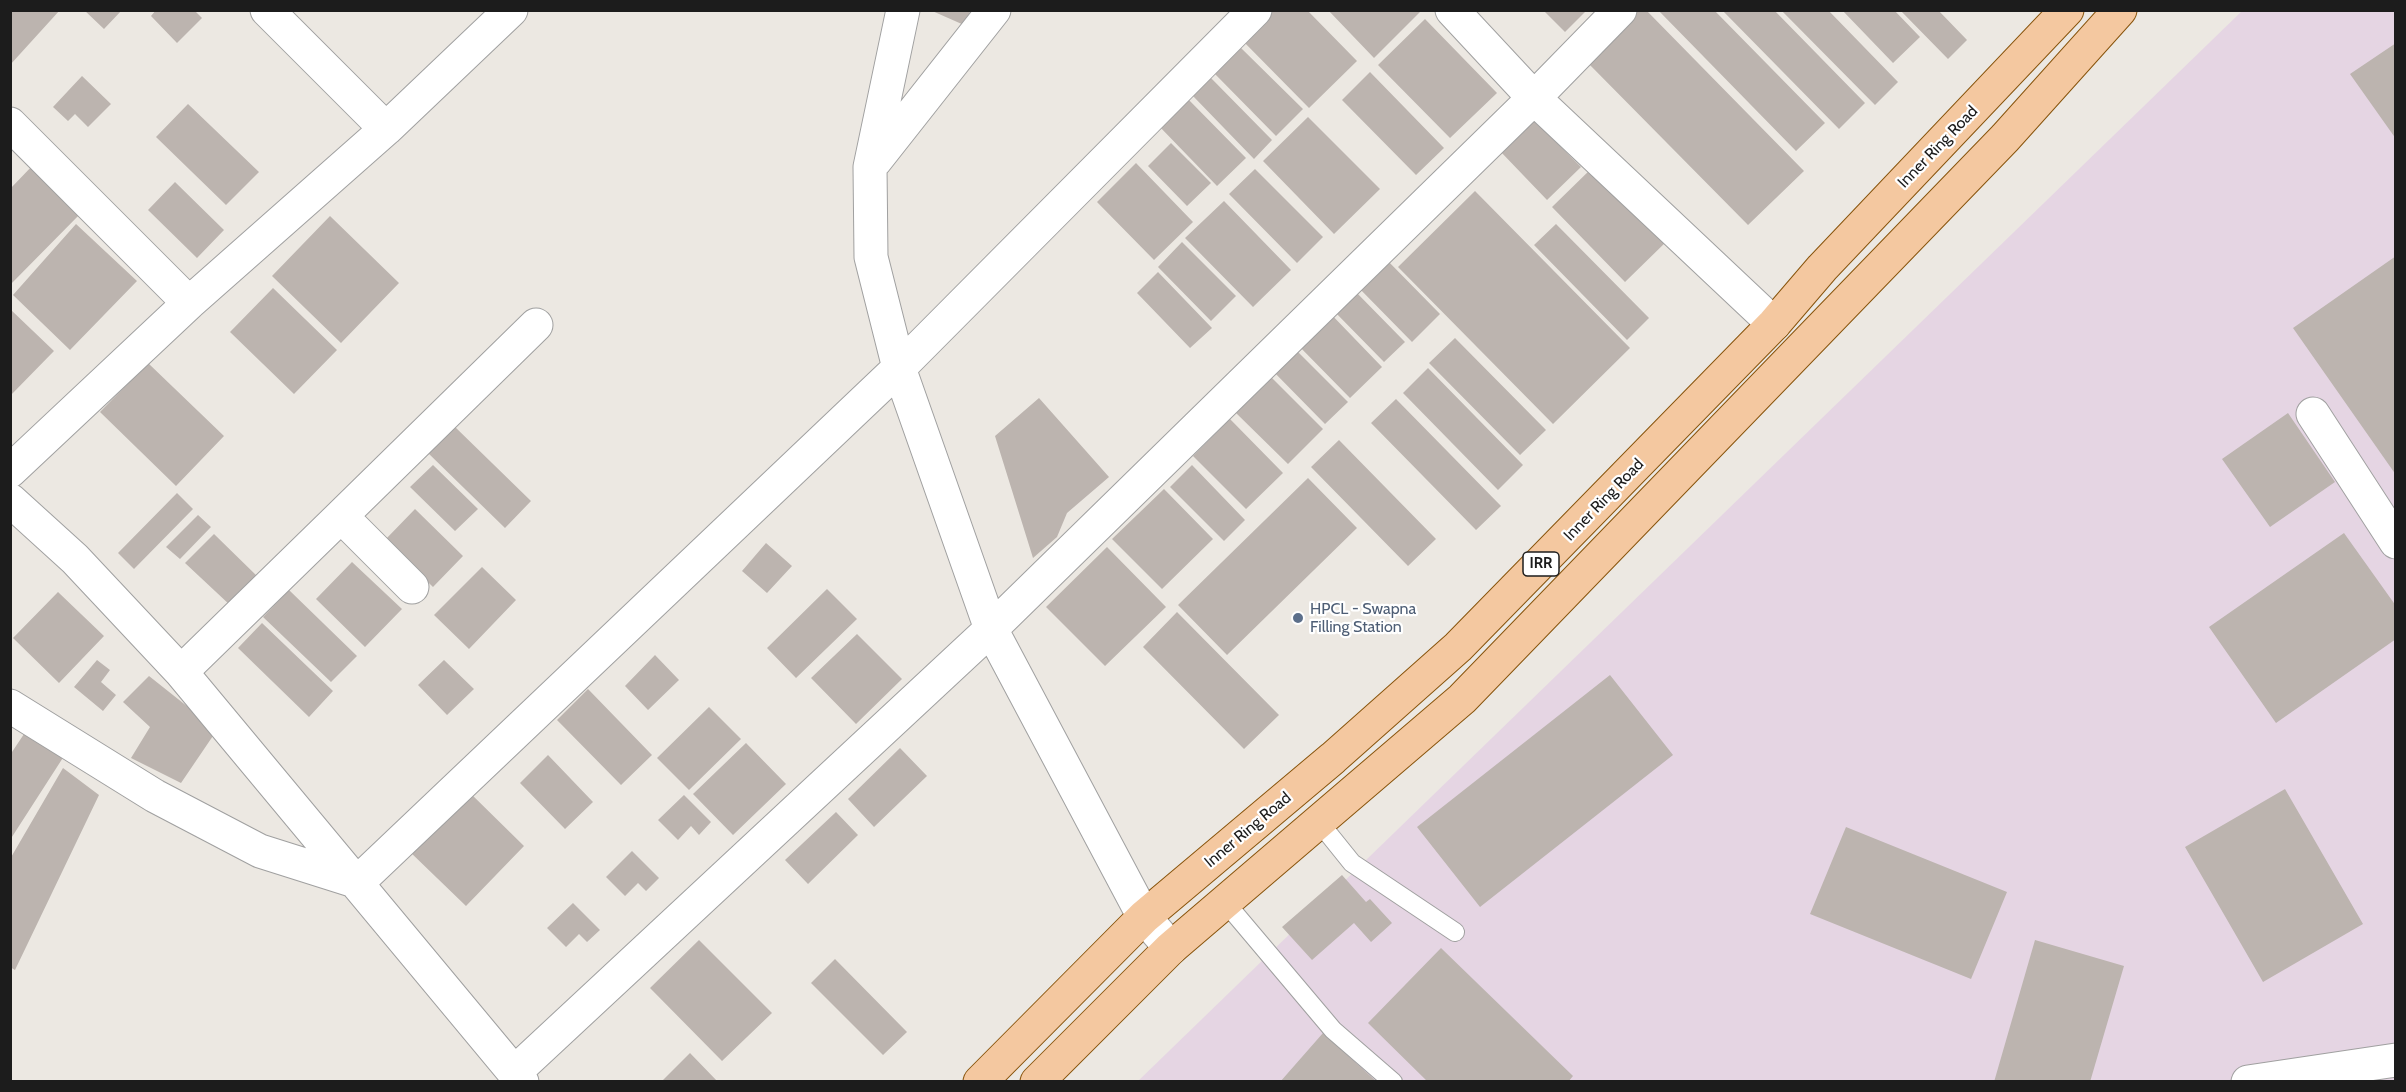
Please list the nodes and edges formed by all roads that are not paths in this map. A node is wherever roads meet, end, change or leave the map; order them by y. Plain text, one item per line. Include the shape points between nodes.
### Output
1 (267, 10) edge
2 (511, 10) edge
3 (903, 10) edge
4 (994, 10) edge
5 (1256, 10) edge
6 (1452, 10) edge
7 (1620, 10) edge
8 (2067, 10) edge
9 (2120, 10) edge
10 (1534, 98) junction
11 (10, 124) edge
12 (386, 129) junction
13 (870, 167) junction
14 (189, 303) junction
15 (1774, 324) junction
16 (536, 325) dead end
17 (899, 368) junction
18 (2313, 414) dead end
19 (10, 471) edge
20 (10, 500) edge
21 (341, 516) junction
22 (2396, 542) edge
23 (412, 587) dead end
24 (991, 629) junction
25 (181, 672) junction
26 (11, 708) edge
27 (1319, 822) junction
28 (358, 882) junction
29 (1225, 902) junction
30 (1144, 917) junction
31 (1455, 932) dead end
32 (1171, 948) junction
33 (2396, 1060) edge
34 (519, 1077) edge
35 (980, 1082) edge
36 (1037, 1082) edge
37 (1394, 1082) edge
38 (2248, 1082) edge

1 - 12 street
2 - 12 street
3 - 13 street
4 - 13 street
5 - 17 street
6 - 10 street
7 - 10 street
8 - 15 main road, Inner Ring Road / IRR via 1822,268
9 - 27 main road, IRR via 2005,138 1462,699
10 - 15 street
10 - 24 street
11 - 14 street
12 - 14 street
13 - 17 street via 871,257
14 - 19 street
15 - 30 main road, Inner Ring Road / IRR via 1458,647
16 - 21 street
17 - 24 street
17 - 28 street
18 - 22 street
20 - 25 street via 75,559
21 - 23 street
21 - 25 street
24 - 30 street
24 - 34 street
25 - 28 street
26 - 28 street via 155,796 260,851
27 - 29 main road, IRR
27 - 31 lane via 1352,863
28 - 34 street
29 - 32 main road, IRR
29 - 37 lane via 1333,1030
30 - 32 street
30 - 35 main road, Inner Ring Road / IRR
32 - 36 main road, IRR
33 - 38 street

